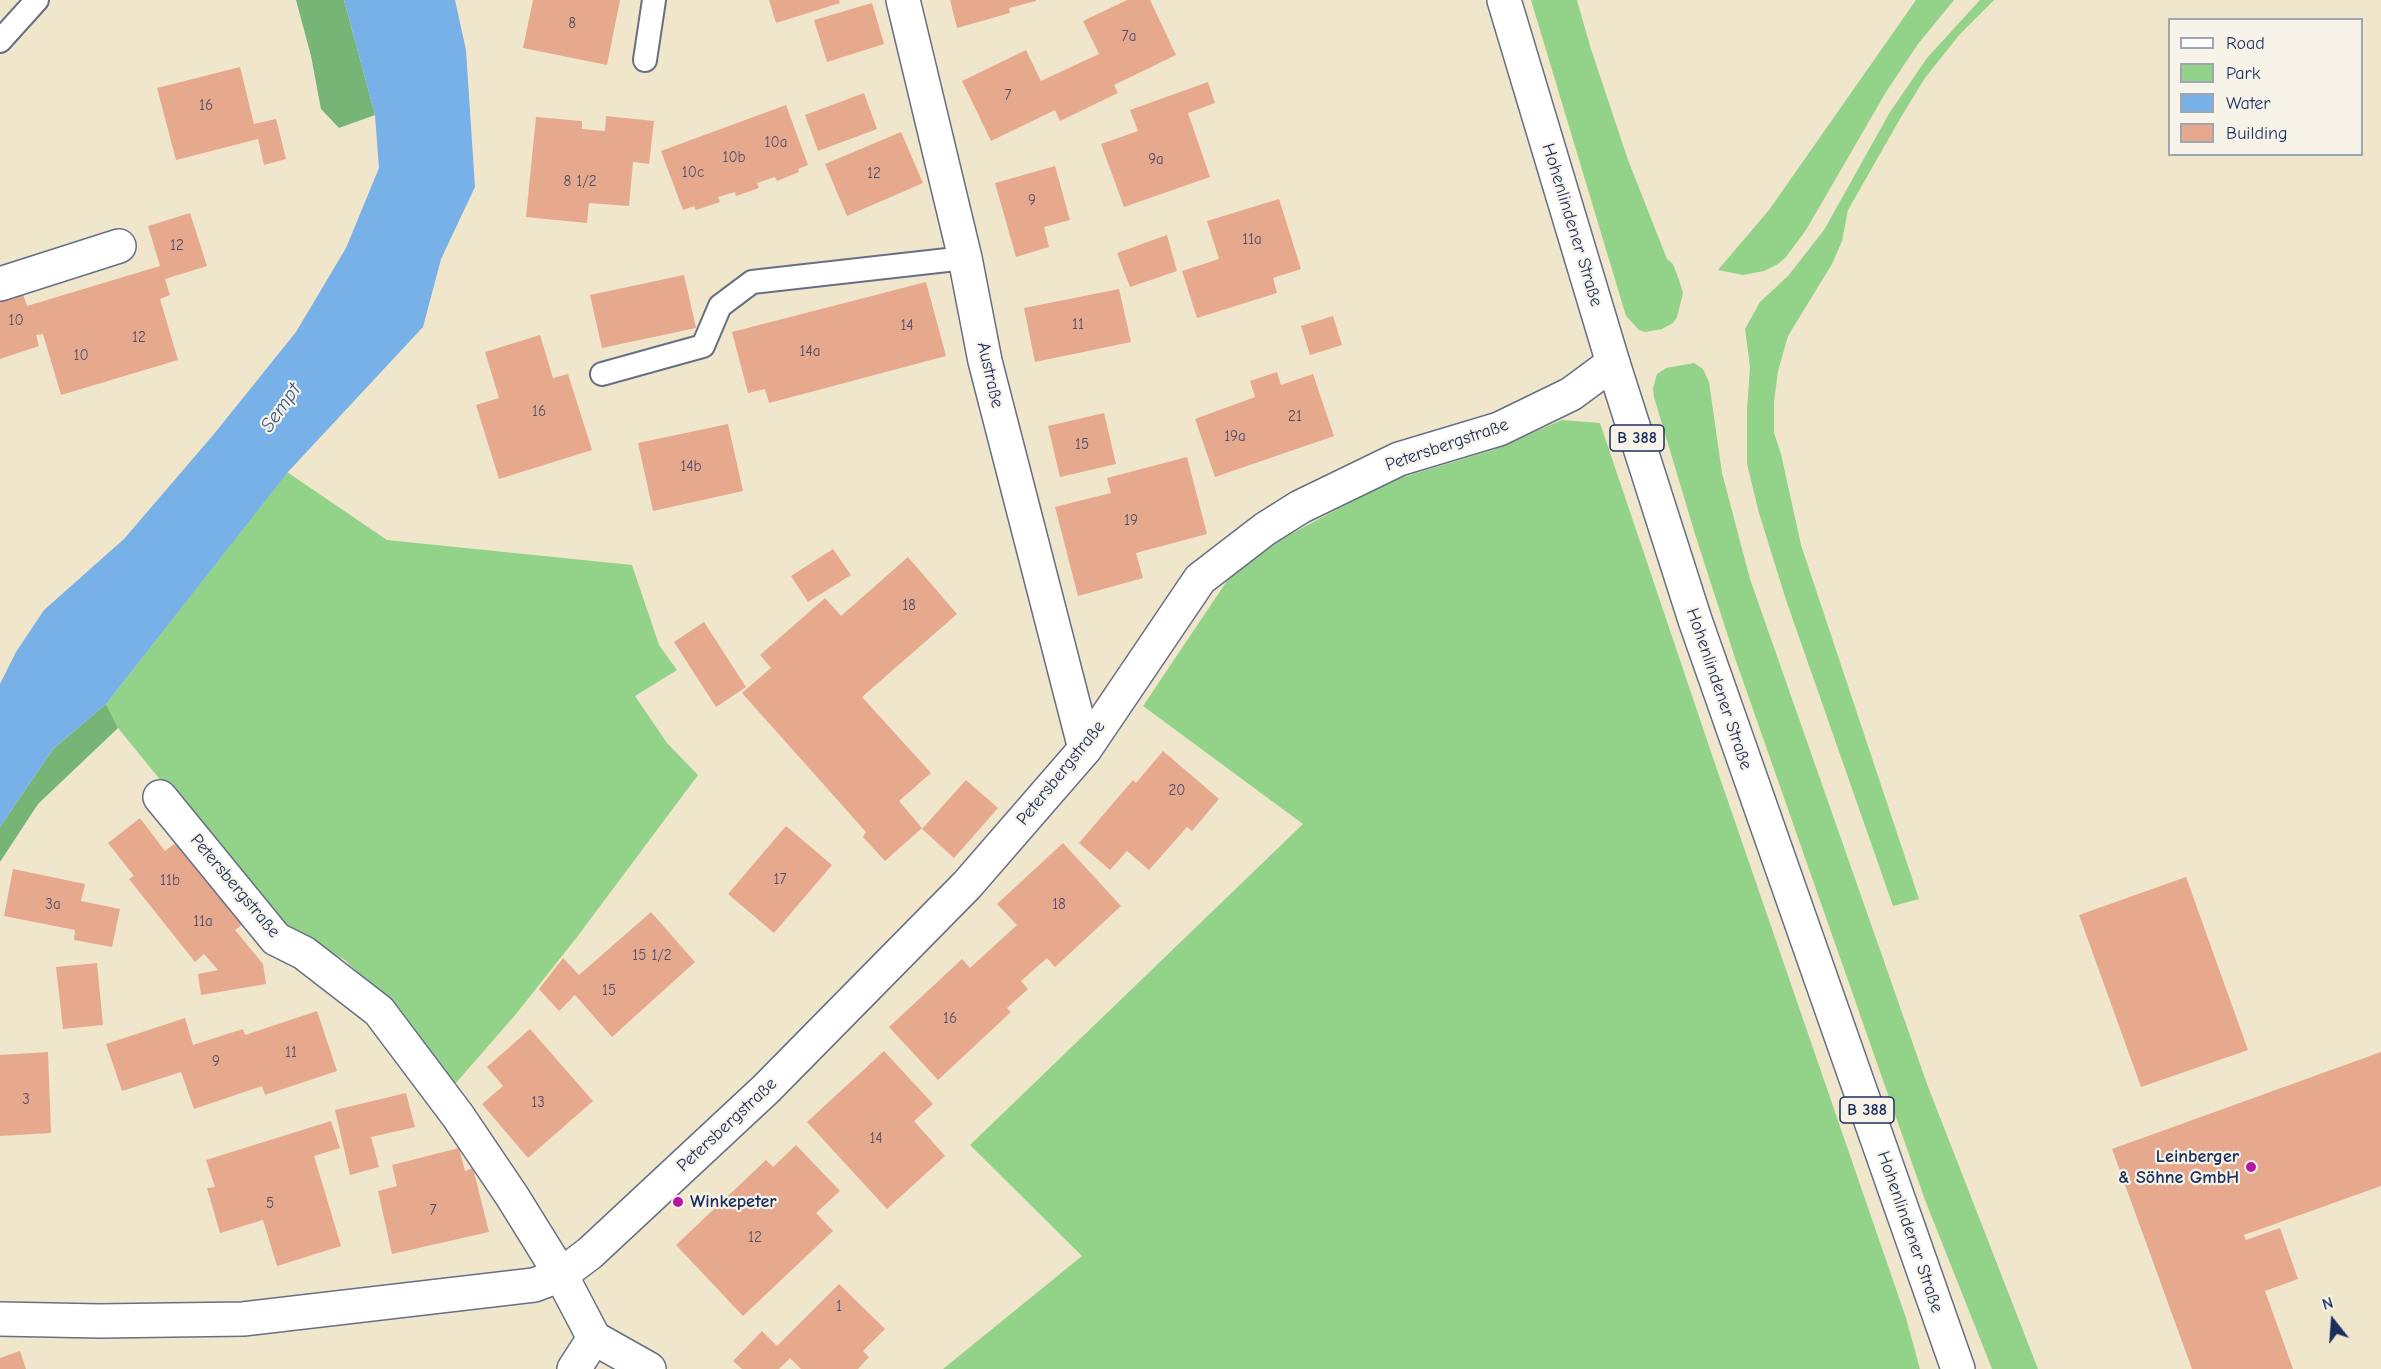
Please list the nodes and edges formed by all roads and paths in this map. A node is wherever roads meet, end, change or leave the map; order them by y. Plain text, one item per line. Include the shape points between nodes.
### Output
1 (38, 0) edge
2 (654, 0) edge
3 (903, 0) edge
4 (1504, 0) edge
5 (0, 41) edge
6 (645, 60) dead end
7 (119, 246) dead end
8 (964, 258) junction
9 (0, 284) edge
10 (1613, 363) junction
11 (602, 374) dead end
12 (1085, 749) junction
13 (160, 797) dead end
14 (561, 1275) junction
15 (0, 1319) edge
16 (594, 1338) junction
17 (574, 1369) edge
18 (649, 1369) edge
19 (1958, 1369) edge

1 - 5 lane
2 - 6 lane
3 - 8 street, Austraße
4 - 10 street, Hohenlindener Straße / B 388
7 - 9 street
8 - 11 lane via 752,282 720,306 703,346
8 - 12 street, Austraße via 985,361
10 - 12 street, Petersbergstraße via 1571,394 1499,429 1399,459 1299,507 1265,529 1200,579
10 - 19 street, Hohenlindener Straße / B 388 via 1695,620
12 - 14 street, Petersbergstraße via 967,885 766,1089 590,1253
13 - 14 street, Petersbergstraße via 276,939 304,952 378,1011 458,1116
14 - 15 street, Petersbergstraße via 534,1286 243,1319
14 - 16 street
16 - 17 street
16 - 18 street

